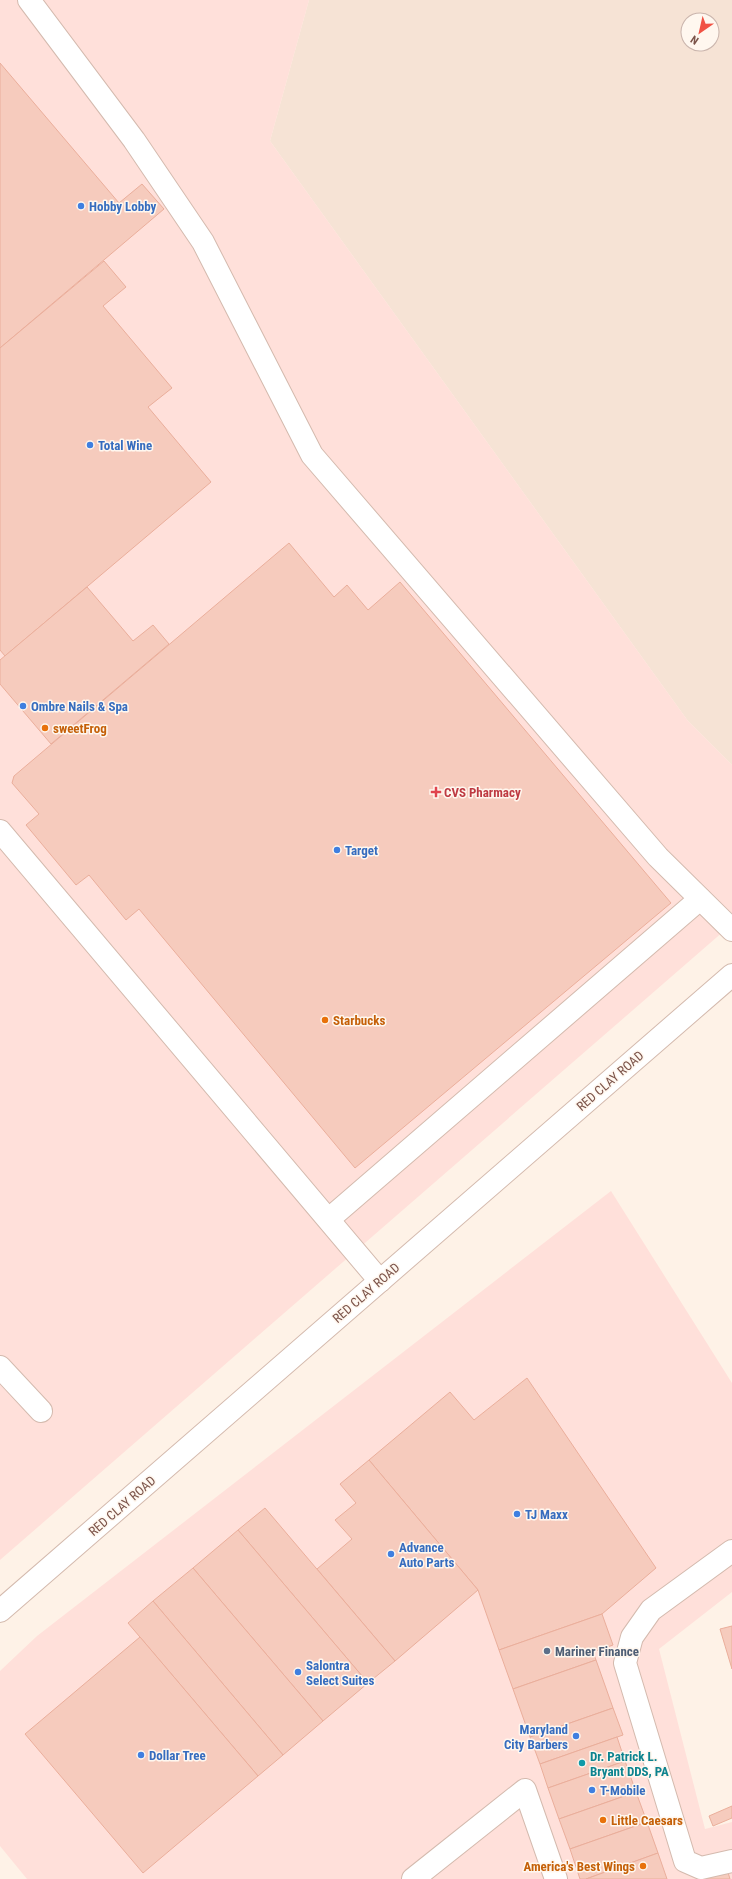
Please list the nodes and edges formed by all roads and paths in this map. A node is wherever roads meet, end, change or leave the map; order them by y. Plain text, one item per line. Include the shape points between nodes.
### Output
1 (29, 0) edge
2 (0, 831) edge
3 (700, 899) junction
4 (732, 930) edge
5 (732, 975) edge
6 (328, 1219) junction
7 (380, 1281) junction
8 (0, 1367) edge
9 (41, 1411) dead end
10 (732, 1551) edge
11 (0, 1611) edge
12 (732, 1861) edge
13 (413, 1879) edge
14 (556, 1879) edge

1 - 3 street via 134,140 203,242 312,455 658,856
2 - 6 street
3 - 4 street
3 - 6 street
5 - 7 street, RED CLAY ROAD
6 - 7 street
7 - 11 street, RED CLAY ROAD
8 - 9 street
10 - 12 street via 651,1610 632,1637 625,1663 685,1861 701,1868
13 - 14 street via 525,1790

